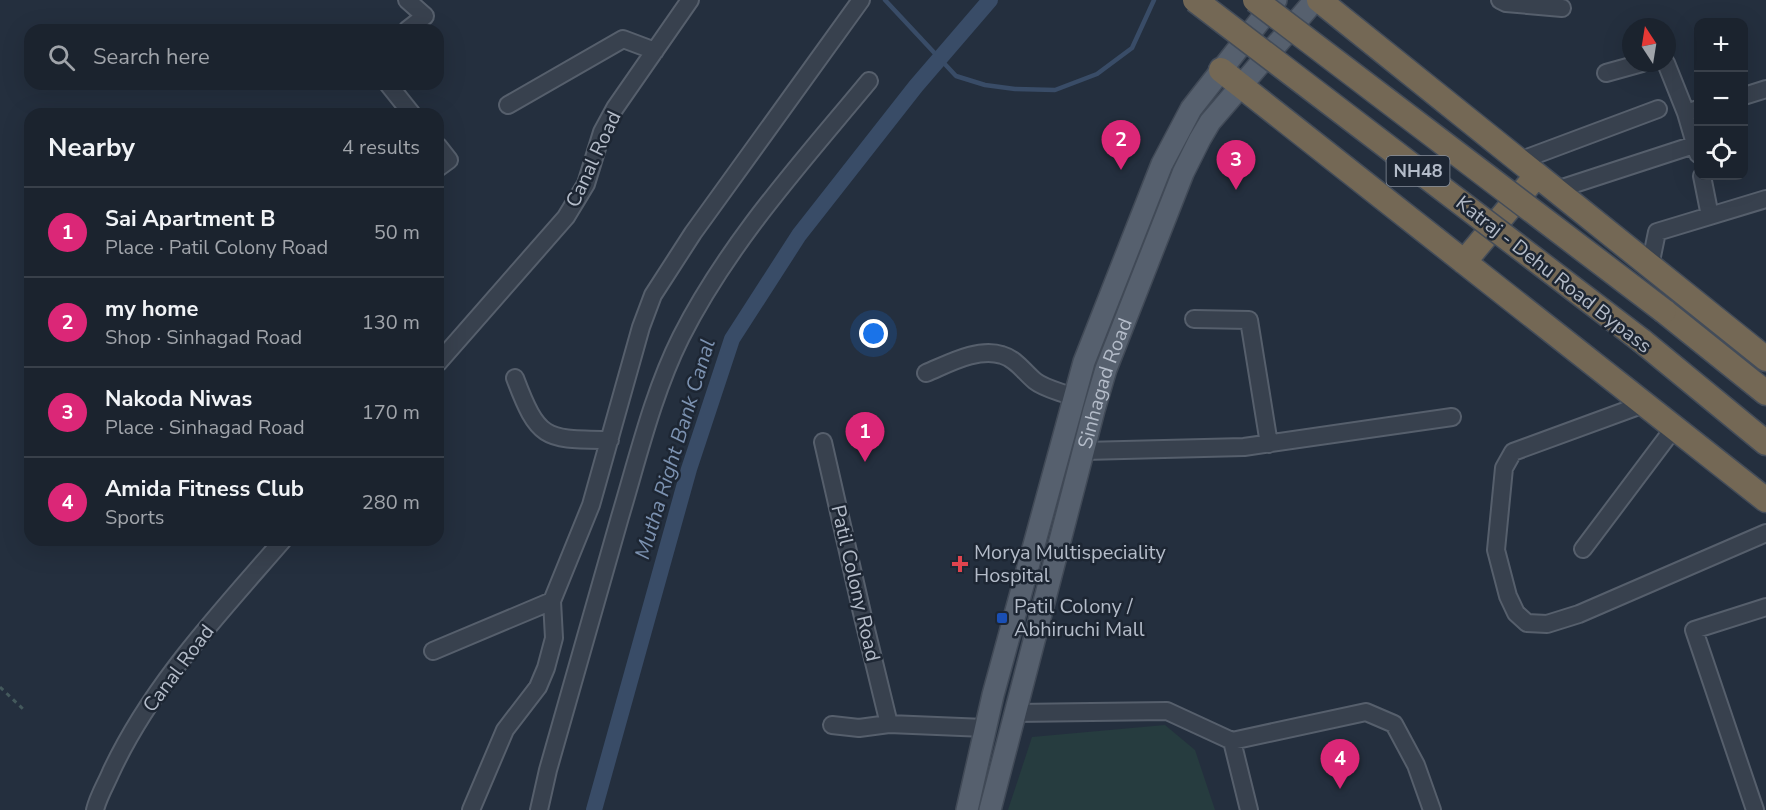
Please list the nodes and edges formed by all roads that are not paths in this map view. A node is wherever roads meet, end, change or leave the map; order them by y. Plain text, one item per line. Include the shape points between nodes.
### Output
1 (406, 0) edge
2 (690, 0) edge
3 (861, 0) edge
4 (1195, 0) edge
5 (1255, 0) edge
6 (1276, 0) edge
7 (1317, 0) edge
8 (1500, 0) edge
9 (1562, 8) dead end
10 (414, 24) edge
11 (655, 51) junction
12 (1622, 69) edge
13 (1221, 70) junction
14 (1671, 72) edge
15 (1606, 73) dead end
16 (869, 81) dead end
17 (1241, 85) junction
18 (393, 90) edge
19 (1766, 90) edge
20 (1748, 95) edge
21 (508, 105) dead end
22 (407, 108) edge
23 (1658, 109) dead end
24 (1692, 111) edge
25 (1694, 126) edge
26 (1694, 150) edge
27 (1528, 168) junction
28 (1703, 180) edge
29 (1556, 190) junction
30 (1766, 199) edge
31 (1710, 216) junction
32 (1464, 262) junction
33 (1650, 266) junction
34 (1194, 320) dead end
35 (444, 356) edge
36 (1766, 359) edge
37 (927, 373) dead end
38 (515, 378) dead end
39 (1766, 393) edge
40 (1073, 397) junction
41 (1644, 404) junction
42 (1452, 417) dead end
43 (1674, 428) junction
44 (610, 440) junction
45 (823, 442) dead end
46 (1766, 443) edge
47 (1269, 444) junction
48 (1084, 451) junction
49 (1766, 500) edge
50 (1766, 533) edge
51 (278, 546) edge
52 (1583, 549) dead end
53 (552, 601) junction
54 (1766, 607) edge
55 (433, 651) dead end
56 (1014, 713) junction
57 (889, 724) junction
58 (832, 725) dead end
59 (985, 728) junction
60 (1232, 741) junction
61 (95, 810) edge
62 (471, 810) edge
63 (539, 810) edge
64 (967, 810) edge
65 (990, 810) edge
66 (1249, 810) edge
67 (1432, 810) edge
68 (1755, 810) edge

1 - 10 street via 425,16
2 - 11 street, Canal Road
3 - 44 street via 693,233 653,295
4 - 46 highway, Katraj - Dehu Road Bypass / NH48, bridge via 1642,341
5 - 39 highway, Katraj - Dehu Road Bypass / NH48, bridge
6 - 13 main road, Sinhagad Road
7 - 17 main road, Sinhagad Road
7 - 27 highway
8 - 9 street
11 - 21 street via 623,39
11 - 35 street, Canal Road via 610,116 586,184 566,217
12 - 15 street
13 - 17 highway
13 - 40 main road, Sinhagad Road via 1191,109 1162,164
14 - 24 street
16 - 63 street via 765,209 708,287 680,338 657,396 625,502
17 - 32 highway
17 - 48 main road, Sinhagad Road via 1210,122 1183,173 1106,369
18 - 22 street
19 - 20 street
23 - 27 street
24 - 25 street
26 - 29 street
27 - 29 highway
27 - 32 highway
28 - 31 street
29 - 33 highway
30 - 31 street
31 - 33 street via 1656,232
32 - 41 highway
33 - 36 highway
34 - 47 street via 1249,320
37 - 40 street via 966,357 998,354 1022,367 1036,382
38 - 44 street via 534,422 551,436
40 - 59 main road, Sinhagad Road
41 - 43 highway
41 - 50 street via 1513,452 1504,468 1496,550 1516,613 1527,623 1547,624
42 - 47 street
43 - 49 highway
43 - 52 street
44 - 53 street via 591,505
45 - 57 street, Patil Colony Road
47 - 48 street
48 - 56 main road, Sinhagad Road
51 - 61 street, Canal Road via 211,622 153,697 121,750
53 - 55 street
53 - 62 street via 554,638 538,687 505,730
54 - 68 street via 1694,630
56 - 60 street via 1167,711
56 - 65 main road, Sinhagad Road
57 - 58 street via 859,728
57 - 59 street
59 - 64 main road, Sinhagad Road
60 - 66 street
60 - 67 street via 1366,712 1394,724 1416,765

